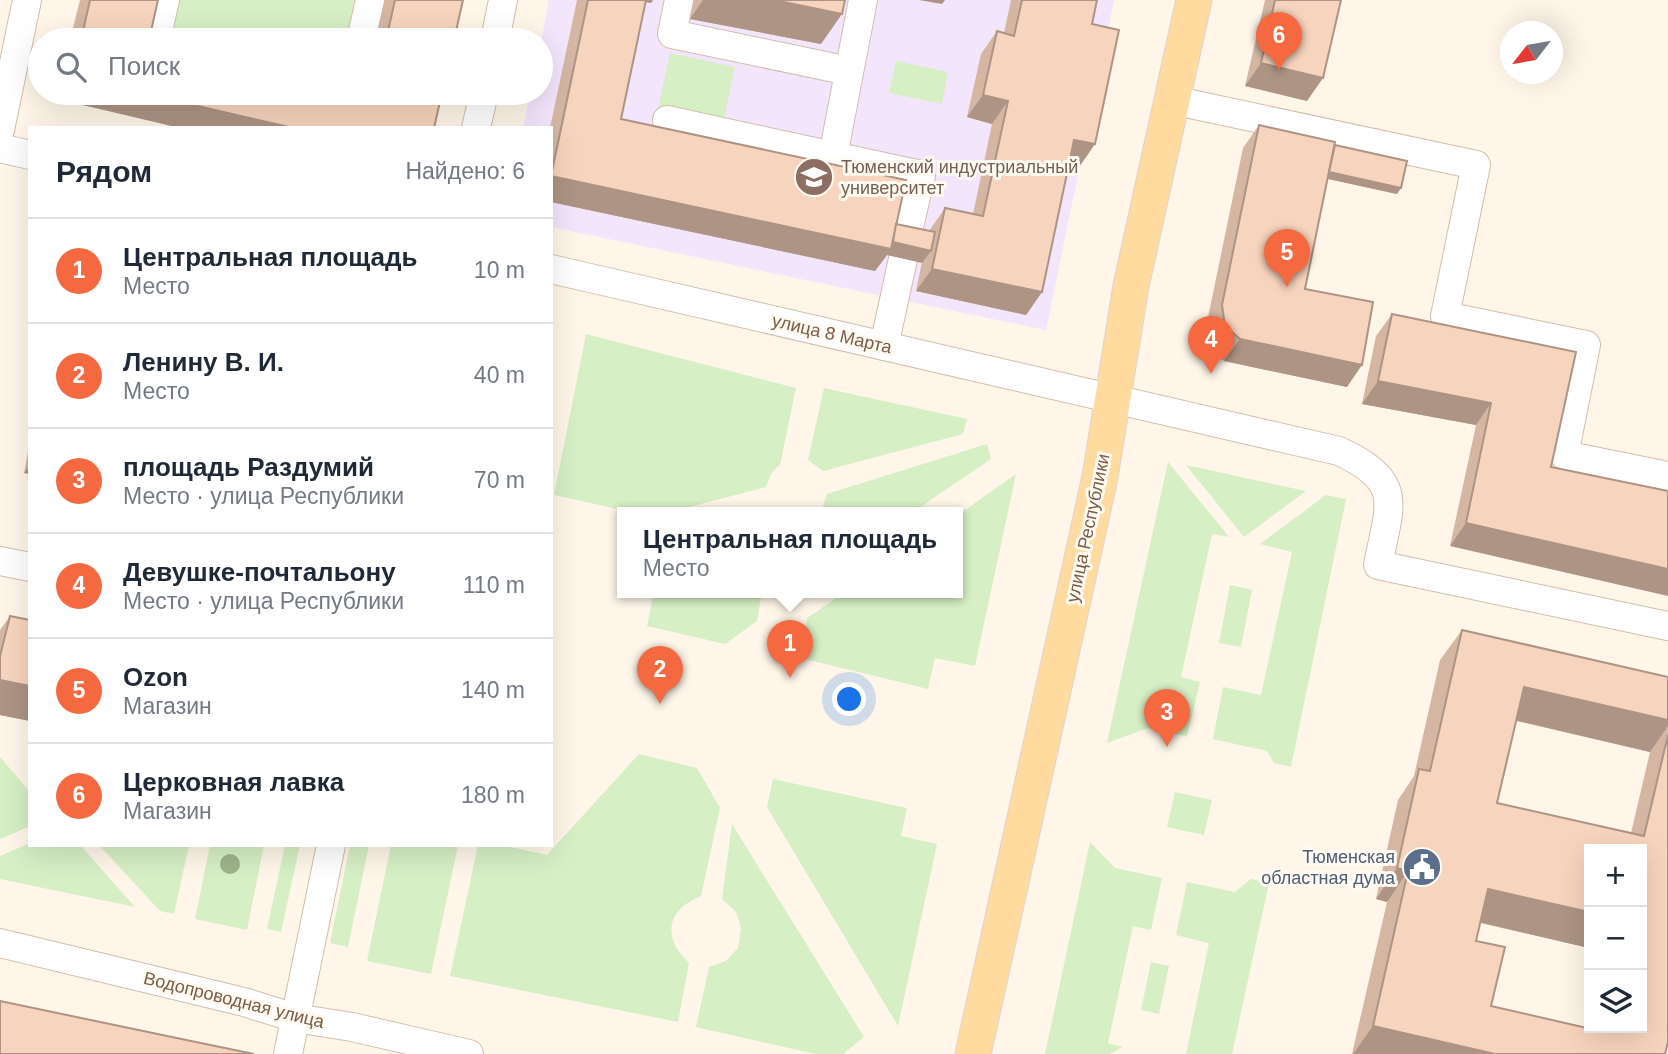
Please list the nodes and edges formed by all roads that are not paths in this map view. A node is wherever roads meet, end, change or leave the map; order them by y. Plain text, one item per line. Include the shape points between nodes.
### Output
1 (27, 0) edge
2 (165, 0) edge
3 (370, 0) edge
4 (503, 0) edge
5 (679, 0) edge
6 (863, 0) edge
7 (1194, 0) edge
8 (159, 28) edge
9 (364, 28) edge
10 (497, 28) edge
11 (849, 71) junction
12 (1172, 100) junction
13 (481, 105) edge
14 (667, 120) dead end
15 (476, 126) edge
16 (0, 130) edge
17 (0, 148) edge
18 (28, 155) edge
19 (833, 156) junction
20 (553, 270) edge
21 (884, 346) junction
22 (1112, 399) junction
23 (1668, 476) edge
24 (0, 561) edge
25 (28, 567) edge
26 (1668, 626) edge
27 (331, 847) edge
28 (0, 943) edge
29 (295, 1018) junction
30 (288, 1054) edge
31 (469, 1054) edge
32 (973, 1054) edge

1 - 16 street
2 - 8 street
3 - 9 street
4 - 10 street
5 - 11 street via 672,34
6 - 11 street
7 - 12 main road, улица Республики
11 - 19 street
12 - 22 main road, улица Республики via 1131,286
12 - 23 street via 1476,165 1445,316 1586,345 1564,455
13 - 15 street
14 - 19 street
17 - 18 street
19 - 21 street via 921,175
20 - 21 street, улица 8 Марта
21 - 22 street, улица 8 Марта
22 - 26 street, улица 8 Марта via 1339,451 1364,463 1384,482 1390,504 1378,565
22 - 32 main road, улица Республики via 1100,477
24 - 25 street
27 - 29 street
28 - 29 street, Водопроводная улица
29 - 30 street
29 - 31 street, Водопроводная улица

